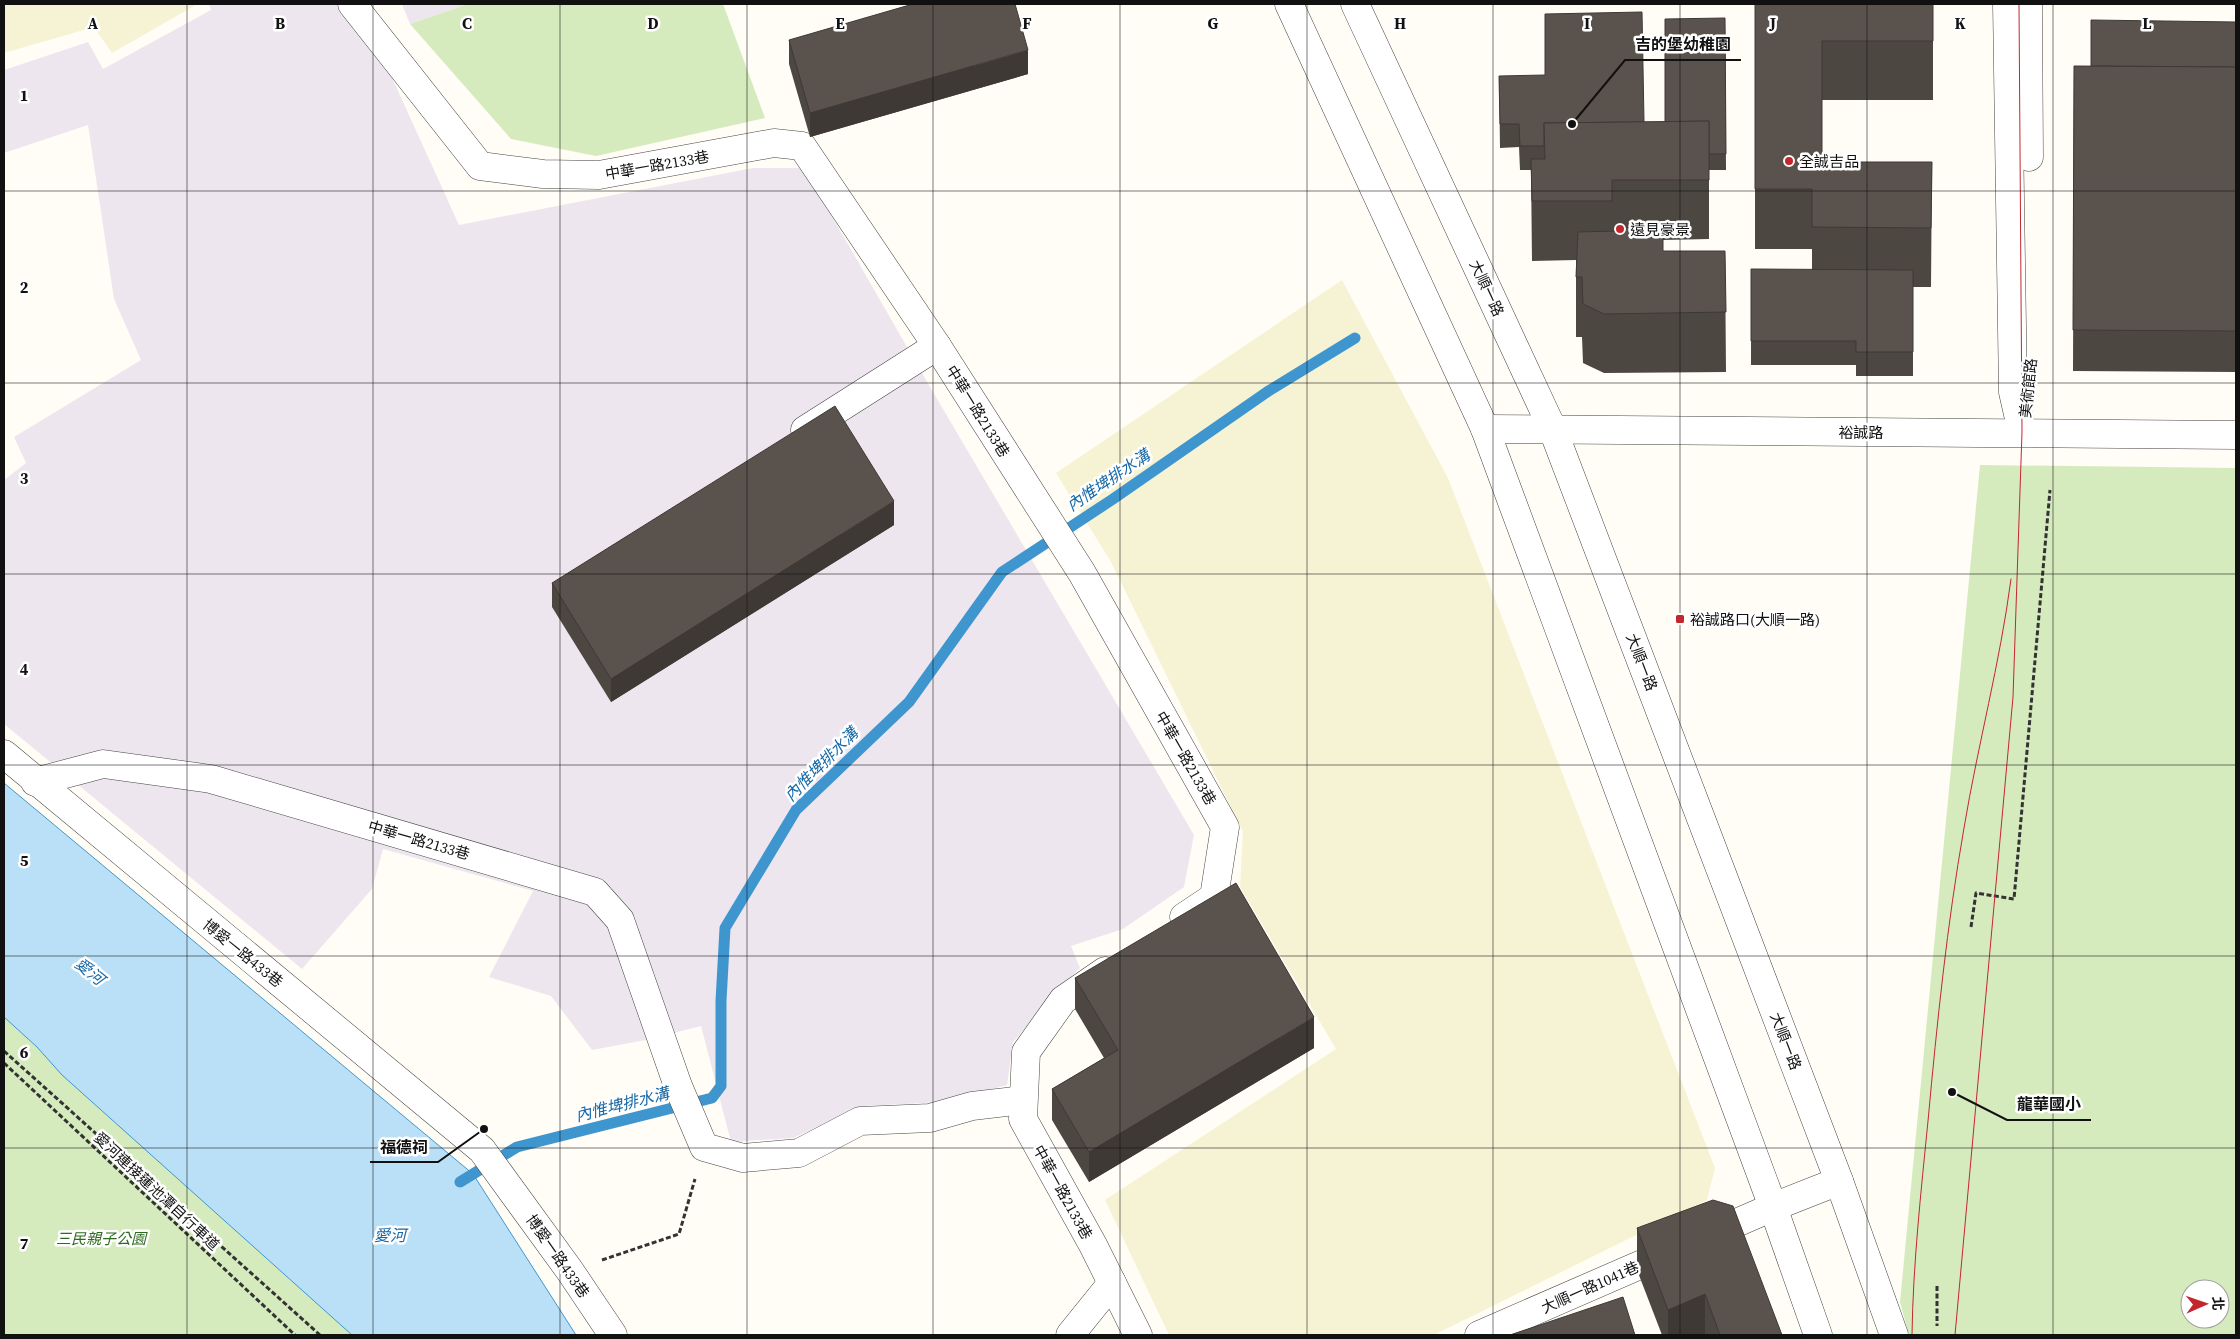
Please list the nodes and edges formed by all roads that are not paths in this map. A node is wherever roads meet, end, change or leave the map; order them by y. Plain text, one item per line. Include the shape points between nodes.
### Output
1 (352, 4) edge
2 (1289, 4) edge
3 (1355, 4) edge
4 (2007, 4) edge
5 (2028, 4) edge
6 (937, 346) junction
7 (1485, 429) junction
8 (1553, 430) junction
9 (2022, 432) junction
10 (2236, 435) edge
11 (787, 442) edge
12 (4, 754) edge
13 (35, 782) junction
14 (1166, 929) edge
15 (1127, 956) edge
16 (1023, 1100) junction
17 (1840, 1181) junction
18 (1773, 1207) junction
19 (1112, 1283) junction
20 (613, 1335) edge
21 (1070, 1335) edge
22 (1138, 1335) edge
23 (1479, 1335) edge
24 (1818, 1335) edge
25 (1894, 1335) edge

1 - 6 street, 中華一路2133巷 via 480,166 543,174 599,176 774,144 802,146
2 - 7 street
3 - 8 street, 大順一路
4 - 9 street, 美術館路 via 2013,392
5 - 9 street, 美術館路 via 2032,360 2030,393
6 - 11 street
6 - 14 street, 中華一路2133巷 via 1082,573 1226,827 1214,897
7 - 8 street, 裕誠路
7 - 18 street
8 - 9 street, 裕誠路
8 - 17 street, 大順一路
9 - 10 street, 裕誠路
12 - 13 street, 博愛一路433巷
13 - 16 street, 中華一路2133巷 via 102,764 211,779 595,892 620,920 678,1086 704,1147 743,1158 799,1153 860,1121 930,1118 972,1106
13 - 20 street, 博愛一路433巷 via 482,1150
15 - 16 street, 中華一路2133巷 via 1063,1000 1031,1044 1026,1052
16 - 19 street, 中華一路2133巷 via 1022,1119
17 - 18 street, 大順一路1041巷
17 - 25 street, 大順一路
18 - 23 street, 大順一路1041巷
18 - 24 street
19 - 21 street
19 - 22 street, 中華一路2133巷

